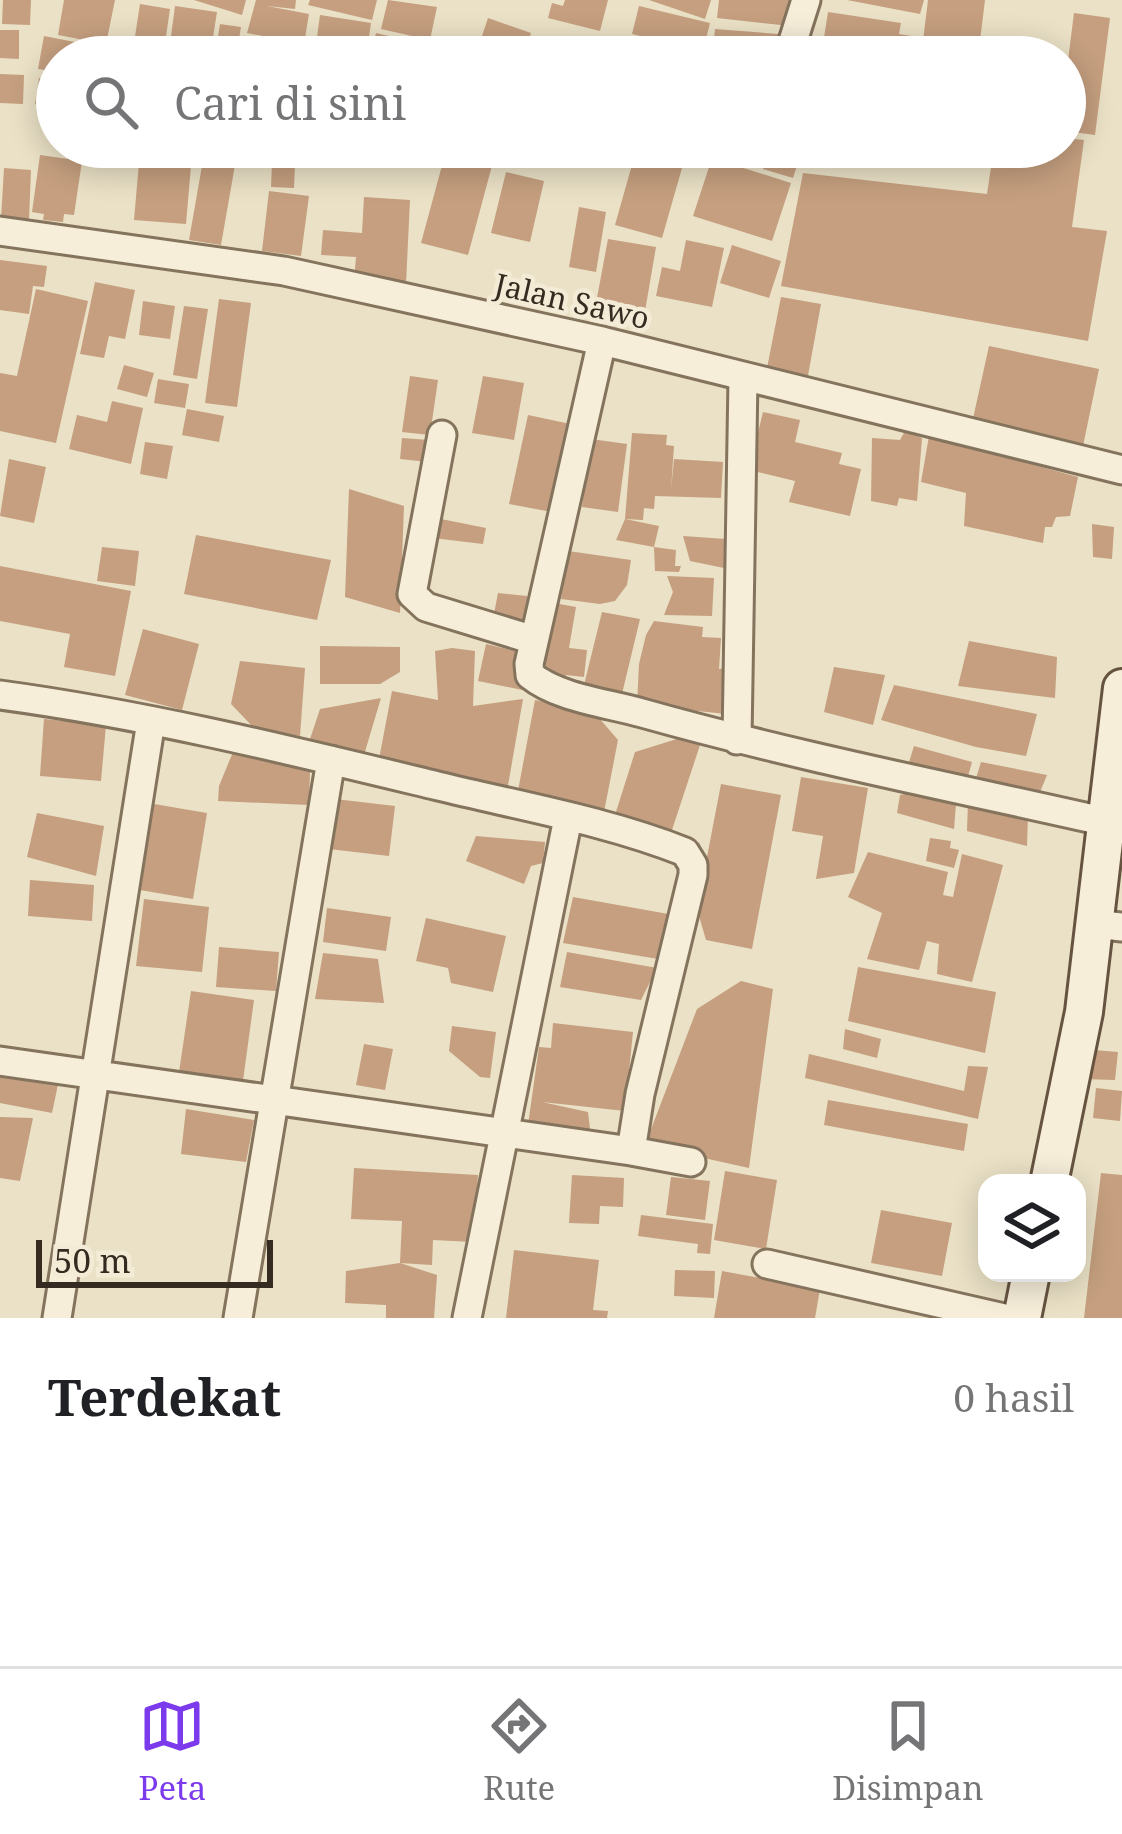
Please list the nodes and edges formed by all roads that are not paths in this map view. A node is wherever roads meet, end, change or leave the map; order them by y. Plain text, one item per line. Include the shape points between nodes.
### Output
1 (806, 0) edge
2 (795, 36) edge
3 (0, 231) edge
4 (602, 341) junction
5 (743, 378) junction
6 (442, 435) dead end
7 (1122, 470) edge
8 (534, 640) junction
9 (1122, 688) edge
10 (0, 694) edge
11 (151, 721) junction
12 (737, 740) junction
13 (332, 760) junction
14 (568, 818) junction
15 (1107, 822) junction
16 (1109, 926) edge
17 (0, 1060) edge
18 (93, 1074) junction
19 (277, 1100) junction
20 (502, 1132) junction
21 (631, 1151) junction
22 (691, 1162) dead end
23 (1051, 1174) edge
24 (767, 1264) dead end
25 (1029, 1282) edge
26 (57, 1318) edge
27 (238, 1318) edge
28 (467, 1318) edge
29 (1004, 1318) edge
30 (1022, 1318) edge

1 - 2 street
3 - 4 street, Jalan Sawo via 284,271
4 - 5 street, Jalan Sawo
4 - 8 street
5 - 7 street, Jalan Sawo
5 - 12 street
6 - 8 street via 412,594 426,607
8 - 12 street via 530,675 540,683
9 - 15 street
10 - 11 street
11 - 13 street
11 - 18 street
12 - 15 street
13 - 14 street
13 - 19 street
14 - 20 street
14 - 21 street via 664,844 693,865
15 - 16 street
16 - 23 street
17 - 18 street
18 - 19 street
18 - 26 street
19 - 20 street
19 - 27 street
20 - 21 street
20 - 28 street
21 - 22 street
24 - 29 street
25 - 30 street

